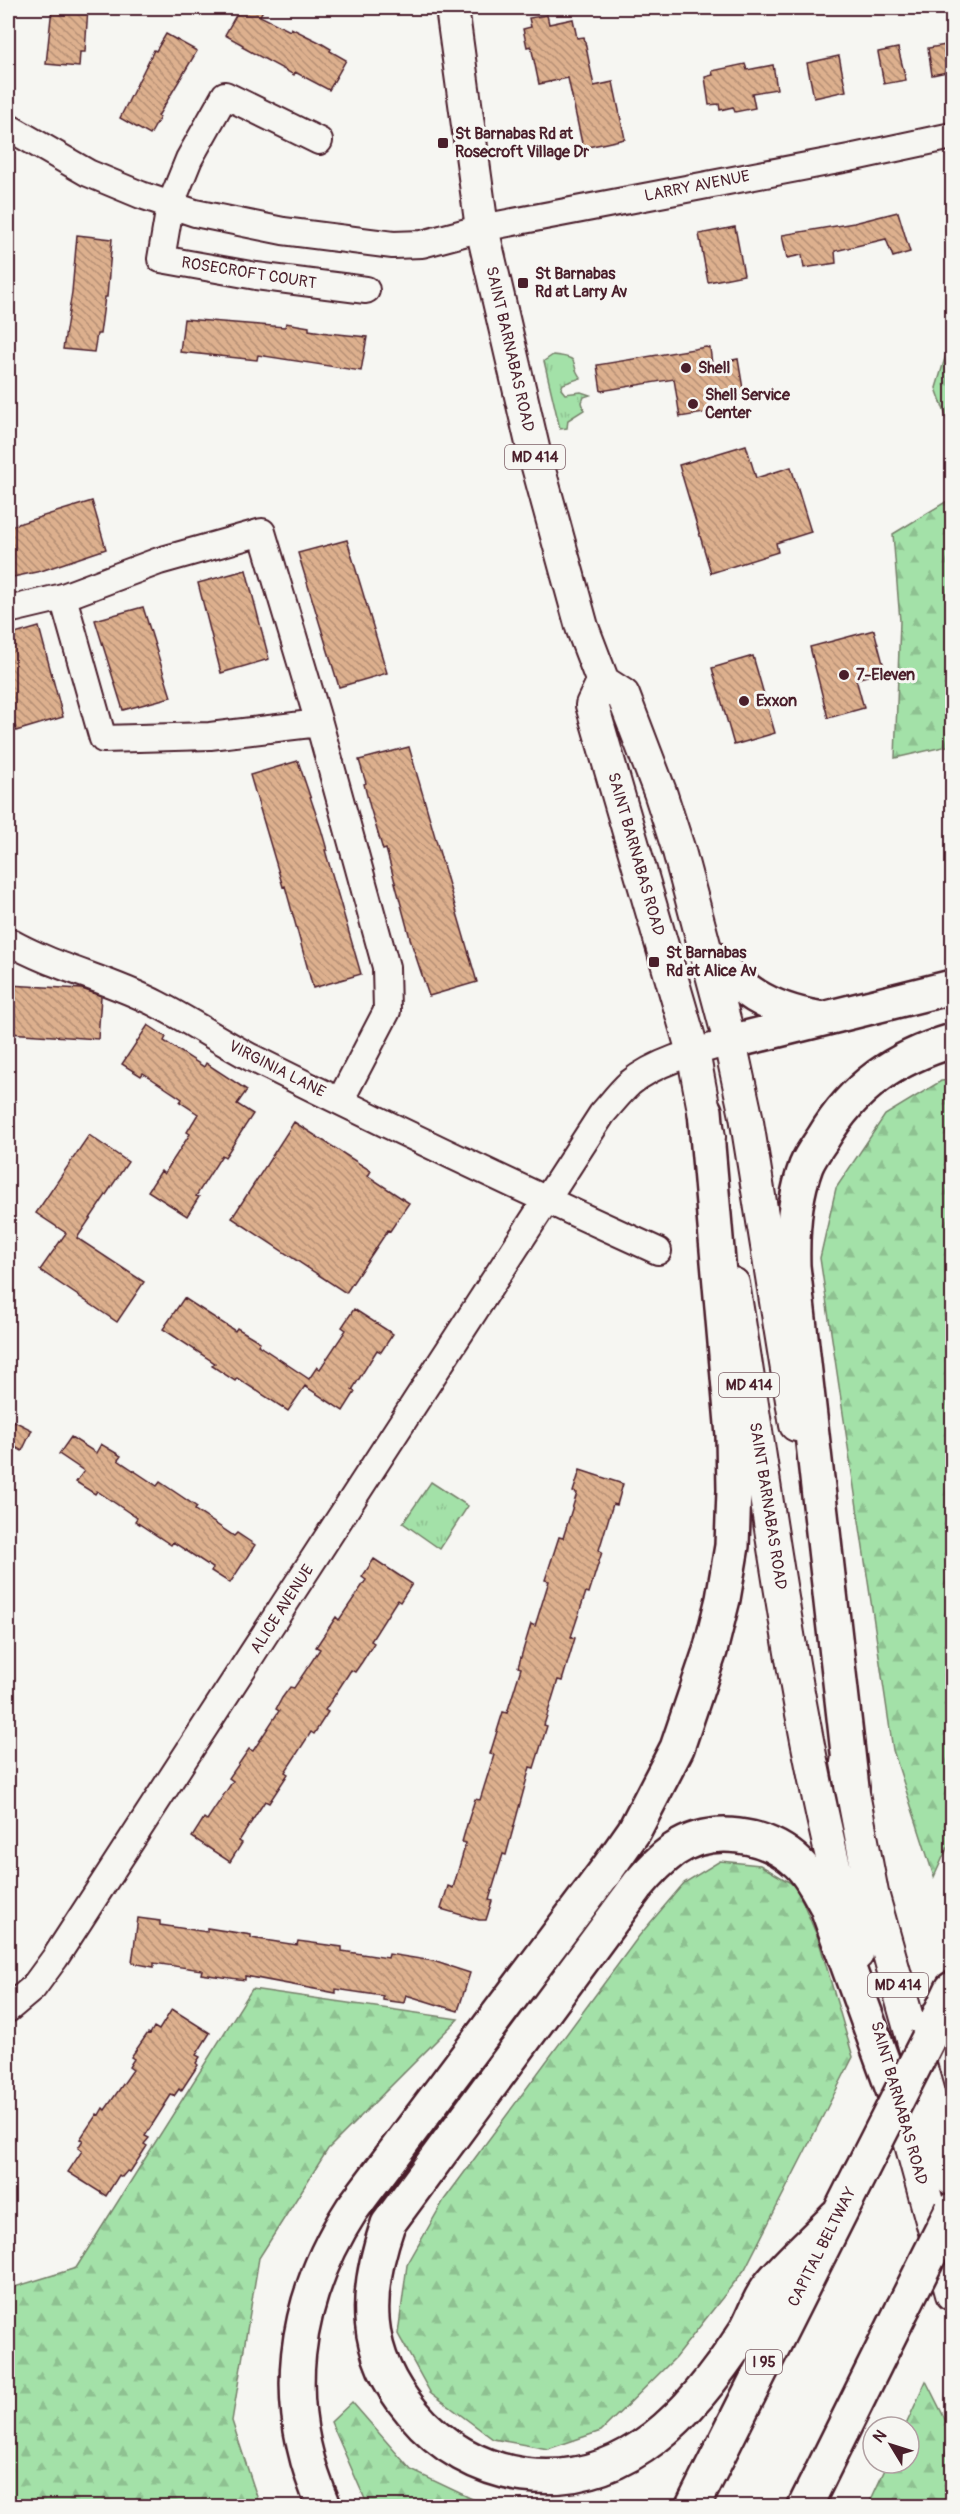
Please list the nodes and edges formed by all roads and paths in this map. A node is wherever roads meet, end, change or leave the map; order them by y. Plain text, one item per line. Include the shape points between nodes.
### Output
1 (452, 8) edge
2 (8, 127) edge
3 (952, 136) edge
4 (319, 141) dead end
5 (170, 206) junction
6 (482, 228) junction
7 (366, 290) dead end
8 (63, 597) junction
9 (8, 610) edge
10 (603, 682) junction
11 (319, 723) junction
12 (8, 941) edge
13 (706, 953) junction
14 (952, 987) edge
15 (825, 1020) junction
16 (952, 1041) edge
17 (730, 1042) junction
18 (693, 1053) junction
19 (340, 1101) junction
20 (705, 1111) junction
21 (545, 1200) junction
22 (658, 1251) dead end
23 (852, 1788) junction
24 (952, 1989) edge
25 (8, 2009) edge
26 (906, 2126) junction
27 (952, 2179) edge
28 (952, 2210) edge
29 (836, 2217) junction
30 (952, 2242) edge
31 (952, 2294) edge
32 (905, 2313) junction
33 (324, 2506) edge
34 (693, 2506) edge
35 (805, 2506) edge

1 - 6 main road, SAINT BARNABAS ROAD / MD 414
2 - 5 street, LARRY AVENUE via 88,172
3 - 6 street, LARRY AVENUE
4 - 5 street, ROSECROFT COURT via 225,95 189,159
5 - 6 street, LARRY AVENUE via 283,231 393,245 422,244
5 - 7 street, ROSECROFT COURT via 161,259
6 - 10 main road, SAINT BARNABAS ROAD / MD 414 via 534,452 582,627
8 - 9 street
8 - 11 street via 103,739 210,736
8 - 11 street via 159,561 262,532
10 - 13 main road, SAINT BARNABAS ROAD / MD 414 via 623,695 679,851
10 - 18 main road, SAINT BARNABAS ROAD / MD 414 via 592,705
11 - 19 street via 386,967 387,1011
12 - 19 street, VIRGINIA LANE via 32,955 157,1004
13 - 15 highway via 734,981 772,1006
13 - 17 main road, SAINT BARNABAS ROAD / MD 414
14 - 15 highway
15 - 17 highway
16 - 23 highway via 886,1069 853,1096 807,1164 796,1203 793,1266
17 - 18 street
17 - 23 main road, SAINT BARNABAS ROAD / MD 414 via 777,1304
18 - 20 main road, SAINT BARNABAS ROAD / MD 414
18 - 21 street via 643,1075 620,1093 590,1130
19 - 21 street, VIRGINIA LANE
20 - 26 main road, SAINT BARNABAS ROAD / MD 414 via 795,1678 843,1901
20 - 33 highway via 733,1436 734,1490 732,1546 710,1651 677,1748 634,1831 332,2241 303,2320 298,2365 303,2447
21 - 22 street, VIRGINIA LANE
21 - 25 street, ALICE AVENUE via 127,1850 33,1988
23 - 27 main road, SAINT BARNABAS ROAD / MD 414 via 872,1893
24 - 29 highway, CAPITAL BELTWAY / I 95, bridge
26 - 29 highway via 826,1905 813,1882 792,1858 752,1837 699,1839 669,1854 638,1885 388,2224 370,2293 373,2333 383,2366 399,2397 448,2446 479,2463 511,2473 544,2478 581,2473 618,2462 655,2440 685,2410 719,2371 768,2287
26 - 31 main road, SAINT BARNABAS ROAD / MD 414
28 - 32 highway, bridge
29 - 34 highway, CAPITAL BELTWAY / I 95
30 - 32 highway
32 - 35 highway

